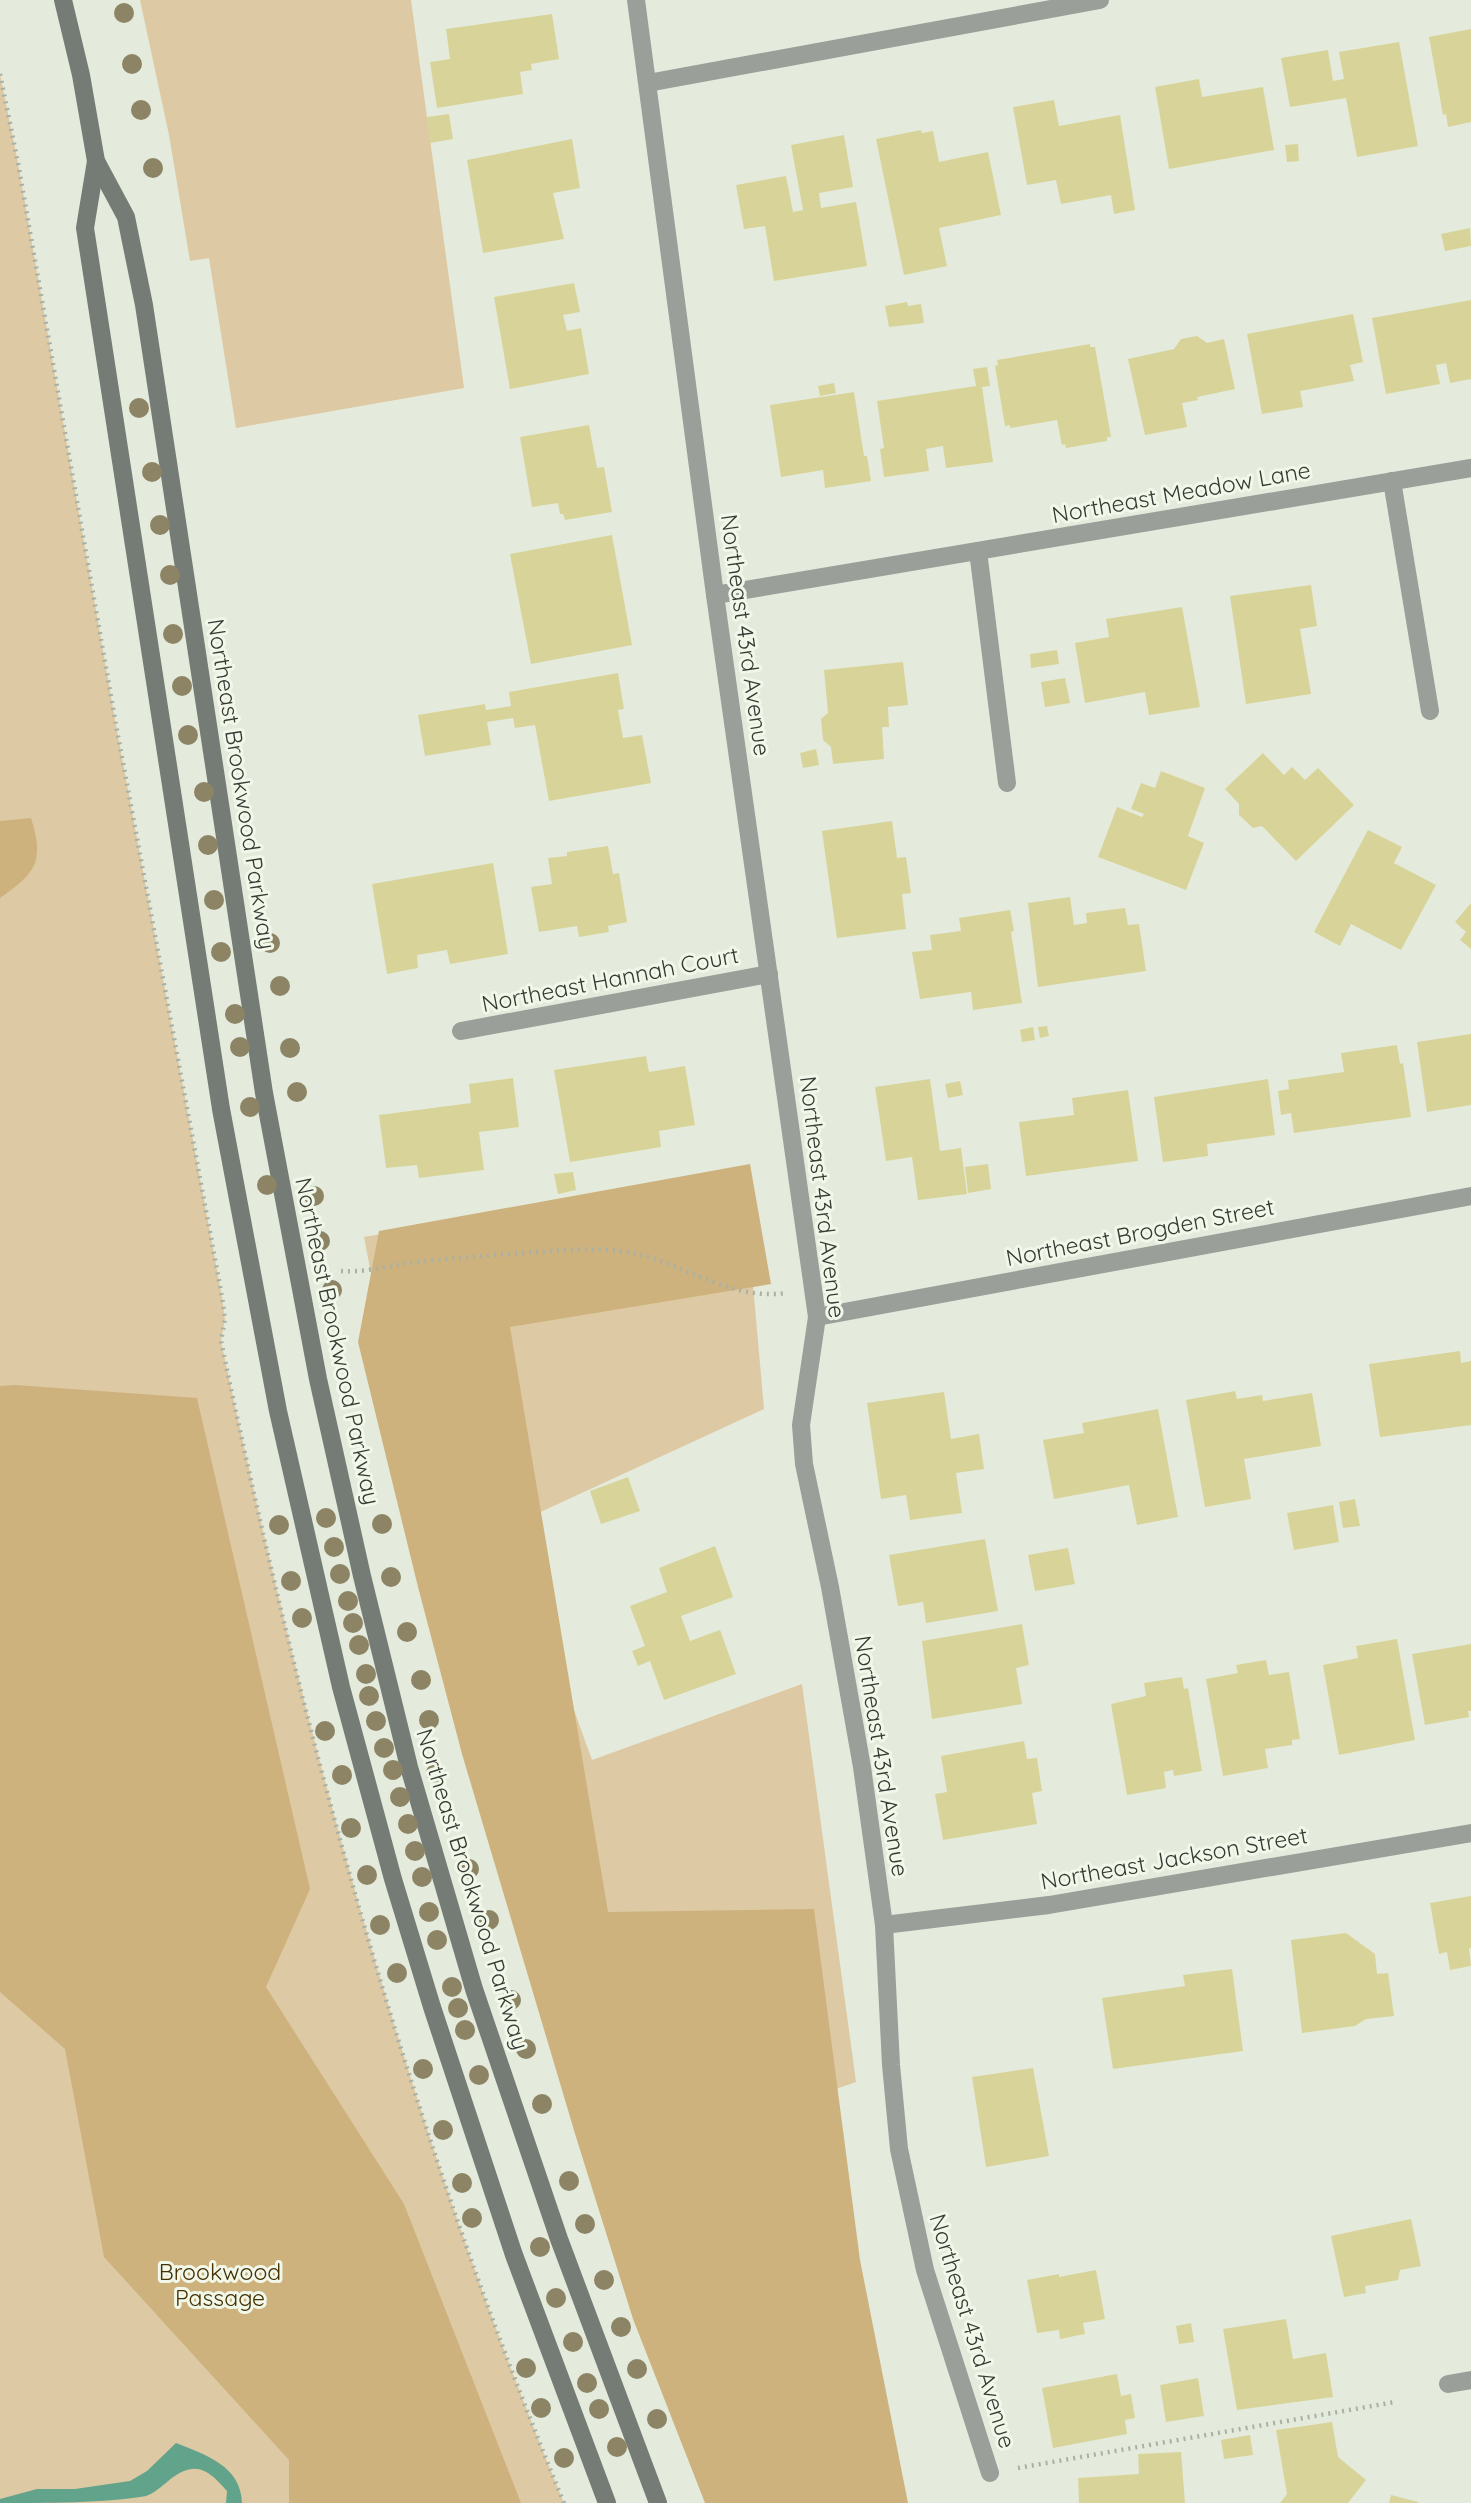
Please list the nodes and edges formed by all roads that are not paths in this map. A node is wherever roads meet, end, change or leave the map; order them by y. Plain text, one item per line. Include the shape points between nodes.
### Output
1 (63, 0) edge
2 (636, 0) edge
3 (1100, 0) edge
4 (648, 83) junction
5 (96, 161) junction
6 (1471, 468) edge
7 (1392, 481) junction
8 (978, 551) junction
9 (715, 596) junction
10 (1430, 711) dead end
11 (1007, 783) dead end
12 (769, 974) junction
13 (461, 1031) dead end
14 (1471, 1196) edge
15 (817, 1317) junction
16 (1471, 1833) edge
17 (884, 1925) junction
18 (1471, 2380) edge
19 (1448, 2384) dead end
20 (990, 2473) road end
21 (607, 2503) edge
22 (658, 2503) edge

1 - 5 main road, Northeast Brookwood Parkway
2 - 4 street, Northeast 43rd Avenue
3 - 4 street
4 - 9 street, Northeast 43rd Avenue
5 - 21 main road, Northeast Brookwood Parkway via 85,228 221,1109 278,1411 341,1687 393,1878 514,2255
5 - 22 main road, Northeast Brookwood Parkway via 126,217 144,305 264,1093 318,1379 362,1576 409,1767 474,1989 559,2239
6 - 7 street, Northeast Meadow Lane
7 - 8 street, Northeast Meadow Lane
7 - 10 street
8 - 9 street, Northeast Meadow Lane
8 - 11 street
9 - 12 street, Northeast 43rd Avenue
12 - 13 street, Northeast Hannah Court
12 - 15 street, Northeast 43rd Avenue
14 - 15 street, Northeast Brogden Street
15 - 17 street, Northeast 43rd Avenue via 801,1425 804,1464 862,1767
16 - 17 street, Northeast Jackson Street via 1049,1905
17 - 20 street, Northeast 43rd Avenue via 899,2149 925,2270
18 - 19 street

